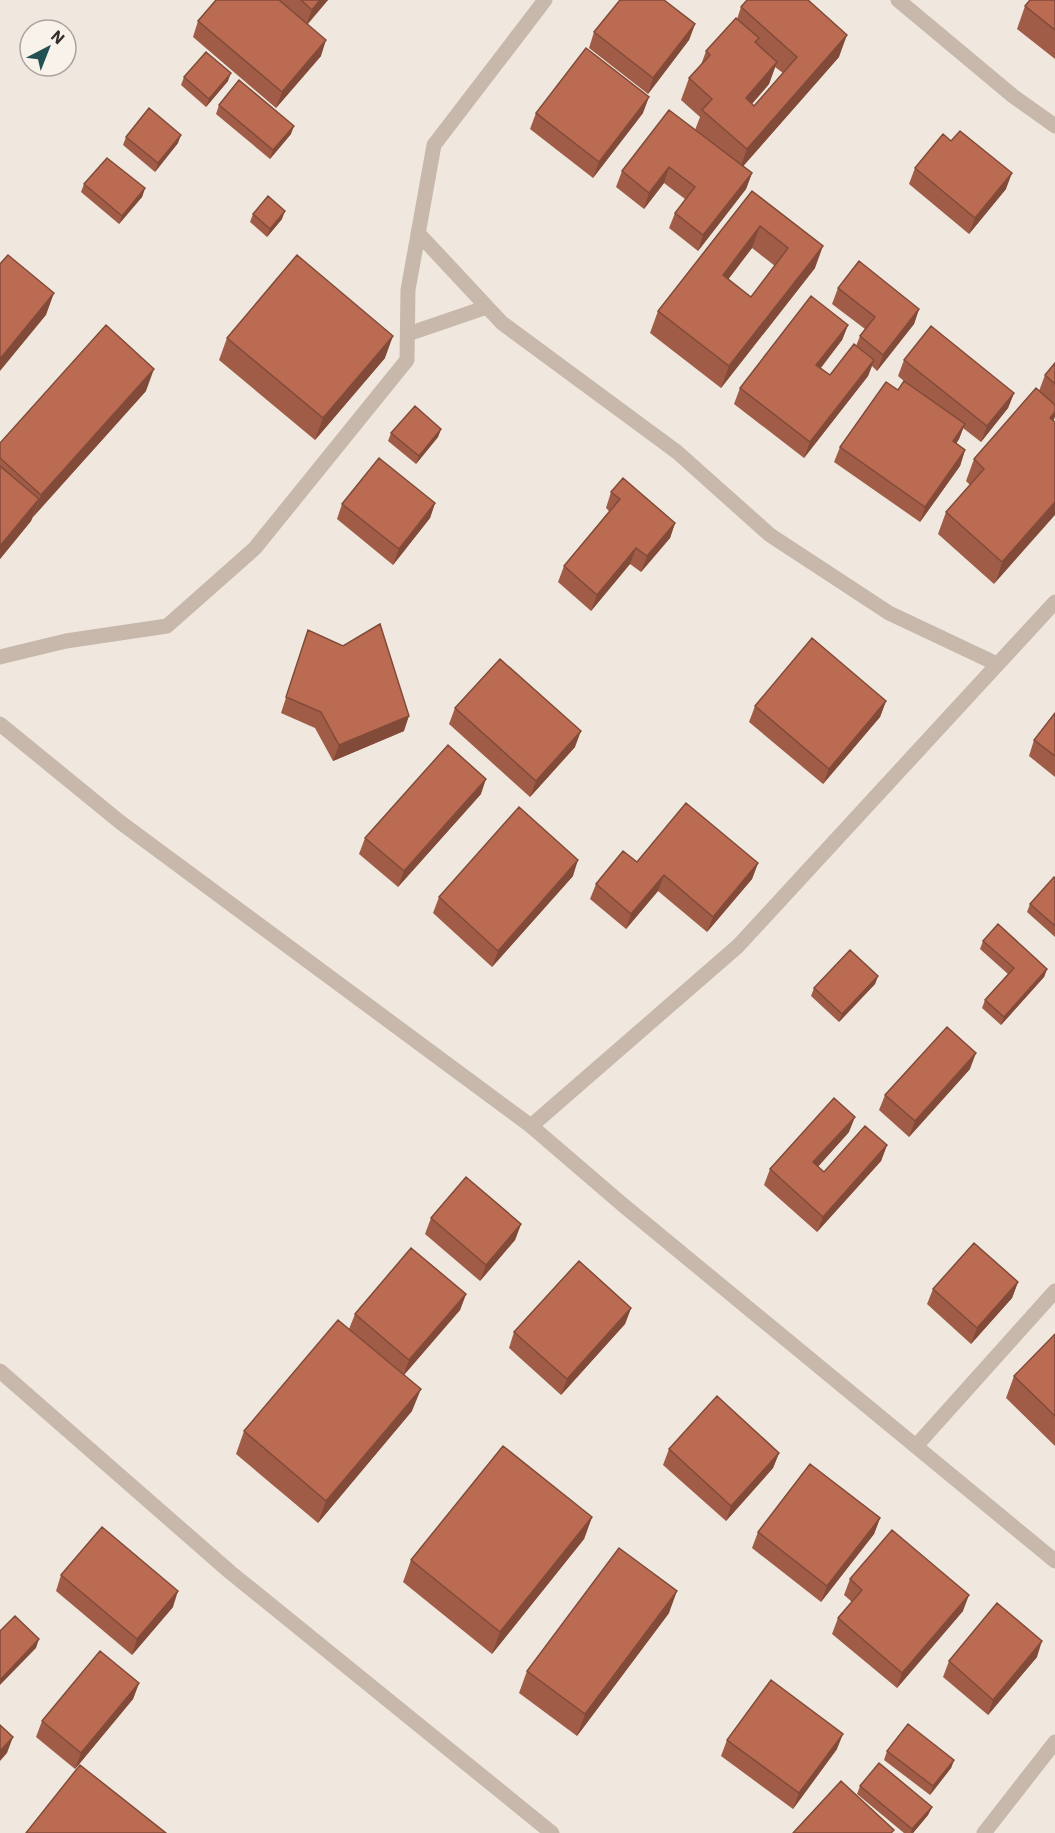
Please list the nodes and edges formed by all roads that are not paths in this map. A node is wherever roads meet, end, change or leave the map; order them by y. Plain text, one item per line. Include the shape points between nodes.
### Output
1 (544, 0) edge
2 (898, 0) edge
3 (1055, 126) edge
4 (418, 233) junction
5 (487, 307) junction
6 (408, 334) junction
7 (1055, 602) edge
8 (0, 657) edge
9 (997, 664) junction
10 (0, 724) edge
11 (531, 1126) junction
12 (1055, 1291) edge
13 (0, 1371) edge
14 (916, 1446) junction
15 (1055, 1561) edge
16 (1055, 1742) edge
17 (552, 1833) edge
18 (984, 1833) edge

1 - 4 street via 434,144
2 - 3 street
4 - 5 street
4 - 6 street via 408,291
5 - 6 street
5 - 9 street via 502,323 677,452 770,535 889,613
6 - 8 street via 407,360 255,548 167,626 66,641
7 - 9 street
9 - 11 street via 738,946
10 - 11 street via 120,822
11 - 14 street
12 - 14 street
13 - 17 street via 230,1572
14 - 15 street
16 - 18 street

